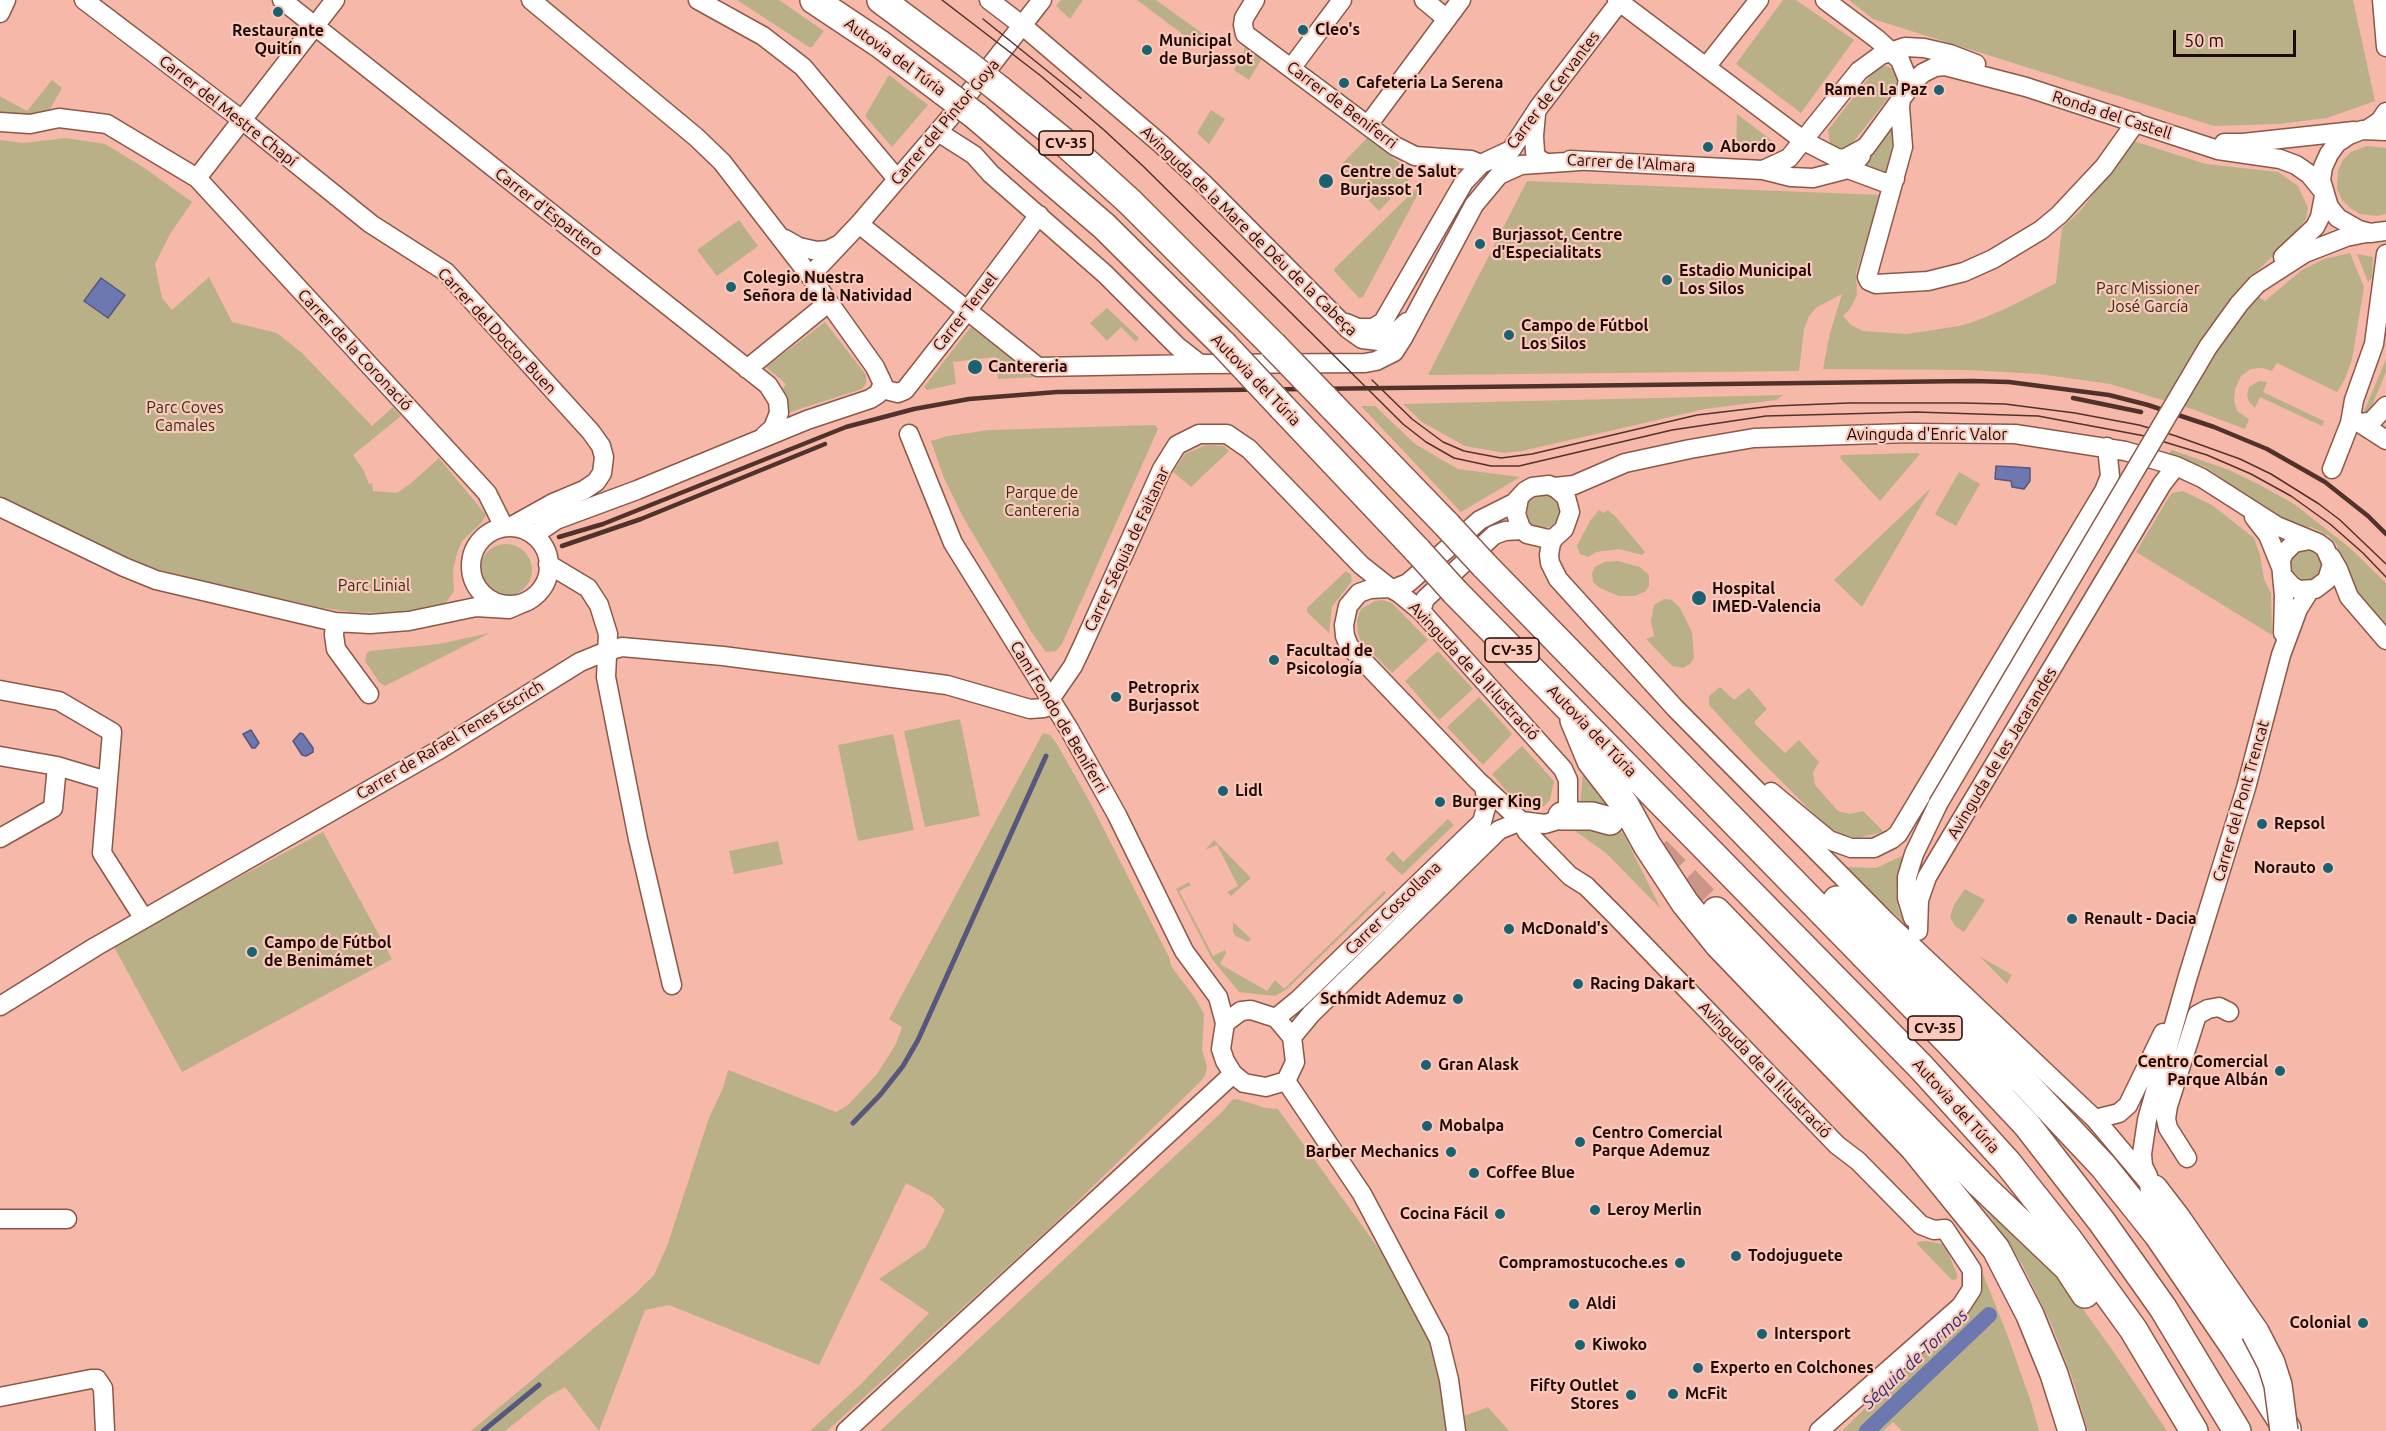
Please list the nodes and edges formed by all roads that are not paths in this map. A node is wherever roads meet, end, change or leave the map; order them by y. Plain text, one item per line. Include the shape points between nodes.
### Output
1 (6, 0) edge
2 (84, 0) edge
3 (282, 0) edge
4 (334, 0) edge
5 (531, 0) edge
6 (698, 0) edge
7 (814, 0) edge
8 (881, 0) edge
9 (989, 0) edge
10 (1042, 0) edge
11 (1255, 0) edge
12 (1342, 0) edge
13 (1424, 0) edge
14 (1461, 0) edge
15 (1619, 0) edge
16 (1759, 0) edge
17 (1825, 0) edge
18 (2382, 0) edge
19 (0, 13) edge
20 (1447, 19) junction
21 (315, 26) junction
22 (1023, 26) junction
23 (2386, 47) edge
24 (1892, 51) junction
25 (1292, 67) junction
26 (1706, 67) junction
27 (2026, 87) junction
28 (1903, 97) junction
29 (1539, 107) junction
30 (2386, 112) edge
31 (242, 120) junction
32 (0, 122) edge
33 (2136, 122) junction
34 (1368, 125) junction
35 (2372, 130) edge
36 (938, 132) junction
37 (1804, 141) junction
38 (2198, 142) junction
39 (1866, 147) junction
40 (1500, 156) junction
41 (1541, 160) junction
42 (1476, 162) junction
43 (1848, 169) junction
44 (1762, 170) junction
45 (197, 178) junction
46 (897, 179) junction
47 (1895, 179) junction
48 (2323, 193) junction
49 (1474, 205) junction
50 (1039, 215) junction
51 (859, 224) junction
52 (371, 225) joint
53 (2378, 232) edge
54 (781, 237) junction
55 (844, 241) junction
56 (2386, 254) edge
57 (810, 276) junction
58 (2257, 284) junction
59 (828, 303) junction
60 (967, 311) junction
61 (1417, 311) junction
62 (1336, 319) junction
63 (1200, 364) junction
64 (747, 369) junction
65 (882, 389) junction
66 (2386, 406) edge
67 (2356, 421) junction
68 (909, 434) dead end
69 (1227, 434) joint
70 (763, 437) junction
71 (2386, 440) edge
72 (2108, 447) junction
73 (2176, 466) junction
74 (2332, 469) dead end
75 (1603, 472) junction
76 (1554, 487) junction
77 (1520, 498) junction
78 (1569, 503) junction
79 (2242, 504) junction
80 (0, 507) edge
81 (507, 527) junction
82 (1523, 530) junction
83 (534, 535) junction
84 (1554, 538) junction
85 (2310, 540) junction
86 (2330, 556) junction
87 (548, 564) junction
88 (1361, 564) junction
89 (2282, 571) junction
90 (576, 579) junction
91 (544, 584) junction
92 (1391, 589) junction
93 (2312, 590) junction
94 (1359, 593) junction
95 (2349, 597) junction
96 (525, 602) junction
97 (1421, 611) junction
98 (335, 622) junction
99 (2386, 640) edge
100 (607, 651) junction
101 (2281, 655) junction
102 (1583, 666) junction
103 (0, 690) edge
104 (369, 694) dead end
105 (1051, 699) junction
106 (1570, 709) junction
107 (0, 756) edge
108 (57, 766) junction
109 (107, 781) junction
110 (1748, 781) junction
111 (1484, 786) junction
112 (1938, 804) junction
113 (1779, 812) junction
114 (1562, 816) junction
115 (1521, 821) junction
116 (1610, 821) dead end
117 (0, 838) edge
118 (1716, 911) tunnel mouth
119 (144, 920) junction
120 (1918, 931) junction
121 (2188, 976) junction
122 (672, 986) dead end
123 (1218, 997) junction
124 (0, 1005) edge
125 (1976, 1007) junction
126 (1241, 1011) junction
127 (2229, 1012) dead end
128 (1276, 1018) junction
129 (1225, 1023) junction
130 (1292, 1037) junction
131 (1233, 1074) junction
132 (1286, 1081) junction
133 (2095, 1119) junction
134 (2187, 1158) dead end
135 (2154, 1189) junction
136 (0, 1219) edge
137 (67, 1219) dead end
138 (2263, 1392) junction
139 (0, 1397) edge
140 (2192, 1426) edge
141 (1454, 1427) edge
142 (105, 1431) edge
143 (846, 1431) edge
144 (1819, 1431) edge
145 (2072, 1431) edge
146 (2237, 1431) edge
147 (2279, 1431) edge
148 (2286, 1431) edge

1 - 19 street
2 - 31 street, Carrer del Mestre Chapí
3 - 21 street, Carrer d'Espartero
4 - 21 street
5 - 54 street via 710,150
6 - 46 street via 763,36 803,68
7 - 106 highway, Autovia del Túria / CV-35, bridge via 976,116 1104,226 1223,344
8 - 102 highway, CV-35, bridge via 999,89 1130,202
9 - 22 street, Avinguda de la Mare de Déu de la Cabeça
10 - 22 street, Carrer del Pintor Goya
11 - 25 street, Carrer de Beniferri via 1244,18 1245,34
12 - 25 street
13 - 20 street
14 - 20 street
15 - 26 street
15 - 29 street, Carrer de Cervantes
16 - 26 street
17 - 24 street
18 - 23 street
20 - 34 street
21 - 31 street
21 - 64 street, Carrer d'Espartero
22 - 36 street, Carrer del Pintor Goya
22 - 62 street, Avinguda de la Mare de Déu de la Cabeça via 1161,144
24 - 27 street, Ronda del Castell via 1905,47 1936,50
24 - 28 street via 1906,71 1908,80
24 - 37 street, Ronda del Castell via 1863,68
25 - 34 street, Carrer de Beniferri
26 - 37 street
27 - 28 street, Ronda del Castell via 1945,66 1923,73
27 - 33 street, Ronda del Castell
28 - 39 street, Ronda del Castell
28 - 47 street via 1903,147
29 - 40 street, Carrer de Cervantes via 1511,150
29 - 41 street via 1534,124
30 - 35 street, Avinguda de les Jacarandes
31 - 45 street
31 - 52 street, Carrer del Mestre Chapí
32 - 45 street, Carrer de la Coronació via 30,124 59,118 107,124
33 - 38 street, Ronda del Castell
33 - 47 street via 2104,167 2041,230 1974,268 1940,279 1876,284 1867,278
34 - 42 street, Carrer de Beniferri via 1415,156
35 - 38 street, Ronda del Castell via 2242,143
35 - 48 street, Avinguda de les Jacarandes via 2349,135 2337,143 2323,167
36 - 46 street, Carrer del Pintor Goya
36 - 50 street via 966,148
37 - 39 street via 1844,159
37 - 44 street, Carrer de l'Almara via 1789,158
38 - 48 street, Ronda del Castell via 2231,153 2296,165 2316,181
39 - 43 street
40 - 41 street, Carrer de l'Almara
40 - 42 street, Carrer de Cervantes
41 - 44 street, Carrer de l'Almara
41 - 49 street, Carrer de Cervantes via 1505,171
42 - 49 street, Carrer de Cervantes via 1483,172
42 - 62 street via 1383,322 1358,328
43 - 44 street, Carrer de l'Almara via 1813,178
43 - 47 street via 1883,182
45 - 81 street, Carrer de la Coronació via 487,493
46 - 51 street, Carrer del Pintor Goya
48 - 53 street, Ronda del Castell via 2329,207 2350,227
48 - 58 street, Avinguda de les Jacarandes via 2315,226
49 - 61 street, Carrer de Cervantes
50 - 60 street, Carrer Teruel
50 - 63 street
51 - 55 street, Carrer del Pintor Goya
51 - 60 street, Avinguda de la Mare de Déu de la Cabeça
52 - 81 street, Carrer del Doctor Buen via 446,272 601,446 602,472 596,482
53 - 58 street, Avinguda de les Jacarandes via 2346,237 2306,253
54 - 55 street, Carrer del Pintor Goya via 817,251
54 - 57 street
55 - 57 street, Carrer del Pintor Goya
56 - 67 street via 2374,344 2354,400
57 - 59 street
58 - 112 street, Avinguda de les Jacarandes, bridge via 2208,347
59 - 64 street
59 - 65 street via 875,367
60 - 63 street, Avinguda de la Mare de Déu de la Cabeça via 1038,367
60 - 65 street, Carrer Teruel via 904,390 898,393
61 - 62 street, Avinguda de la Mare de Déu de la Cabeça via 1395,333 1379,341 1362,339
61 - 63 street, Avinguda de la Mare de Déu de la Cabeça via 1394,352 1376,361
64 - 70 street, Carrer d'Espartero via 768,385 778,401 777,421
65 - 70 street via 870,399
66 - 67 street via 2372,421
67 - 71 street
67 - 74 street
68 - 105 street, Camí Fondo de Beniferri via 953,543
69 - 88 street, Avinguda de la Il·lustració via 1249,449
69 - 105 street, Carrer Séquia de Faitanar via 1199,434 1177,445 1159,476 1077,657
70 - 83 street via 556,520
72 - 73 street, Avinguda d'Enric Valor
72 - 75 street, Avinguda d'Enric Valor via 1965,433 1778,437 1690,449 1625,463
72 - 110 street via 2110,476 2104,491 1898,834 1874,848 1851,848 1829,840 1779,796
73 - 79 street, Avinguda d'Enric Valor
73 - 120 street, Avinguda de les Jacarandes via 1927,877 1919,900
75 - 76 street, Avinguda d'Enric Valor via 1574,485
75 - 78 street, Avinguda d'Enric Valor
76 - 77 street via 1532,487
76 - 78 street
77 - 82 street via 1516,514
77 - 92 street via 1480,520 1408,583
78 - 84 street via 1569,521
79 - 85 street, Avinguda d'Enric Valor via 2286,531
79 - 89 street, Avinguda d'Enric Valor via 2268,536
80 - 98 street via 156,580
81 - 83 street
81 - 96 street via 484,536 477,546 471,563 474,581 489,599 501,604
82 - 84 street via 1534,537
82 - 97 street via 1494,535 1425,599
83 - 87 street via 543,545
84 - 110 street via 1549,555 1558,579 1675,708
85 - 86 street via 2325,548
85 - 89 street via 2288,547
86 - 93 street via 2331,573 2322,586
86 - 95 street
87 - 90 street
87 - 91 street
88 - 92 street, Avinguda de la Il·lustració
88 - 94 street, Avinguda de la Il·lustració
89 - 93 street via 2292,586
89 - 101 street, Carrer del Pont Trencat
90 - 91 street
90 - 100 street via 588,588 599,605 608,634
91 - 96 street
92 - 94 street via 1377,587
92 - 97 street, Avinguda de la Il·lustració
93 - 95 street
93 - 101 street, Carrer del Pont Trencat via 2298,609
94 - 111 street, Avinguda de la Il·lustració via 1345,614 1349,646
95 - 99 street
96 - 98 street via 509,609 476,607 409,621
97 - 114 street, Avinguda de la Il·lustració via 1563,769 1569,792
98 - 104 street via 336,649
100 - 105 street, Carrer de Rafael Tenes Escrich via 622,647 723,656 947,685 1030,709 1044,708
100 - 119 street, Carrer de Rafael Tenes Escrich via 580,662 437,751
100 - 122 street via 606,677
101 - 121 street, Carrer del Pont Trencat via 2246,788
102 - 138 highway via 1699,762 2095,1157 2158,1235
102 - 146 highway, CV-35 via 2026,1125 2163,1308
103 - 109 street via 59,701 111,732
105 - 123 street, Camí Fondo de Beniferri via 1117,815 1184,951
106 - 140 highway, Autovia del Túria / CV-35 via 1922,1068 2007,1162 2133,1329
106 - 145 highway via 1591,761 1625,805 1685,903 1719,945 1914,1148 1996,1250 2030,1315
107 - 108 street
108 - 109 street
108 - 117 street via 53,808
109 - 119 street via 102,853
110 - 113 street
111 - 115 street, Avinguda de la Il·lustració
111 - 128 street, Carrer Coscollana via 1487,804 1482,822
112 - 113 street, Avinguda de les Jacarandes via 1898,848 1874,858 1857,859 1825,849
112 - 120 street, Avinguda de les Jacarandes via 1907,877 1907,898
113 - 125 street
114 - 115 street via 1545,824
114 - 116 highway via 1592,816
115 - 130 street, Carrer Coscollana via 1499,830
115 - 144 street, Avinguda de la Il·lustració via 1563,869 1586,886 1837,1145 1921,1225 1945,1229 1971,1270 1972,1289 1961,1306
118 - 140 highway via 1980,1184 2068,1268 2108,1326
119 - 124 street, Carrer de Rafael Tenes Escrich
120 - 125 street via 1945,973
121 - 133 street via 2127,1105 2119,1113
121 - 135 street via 2144,1136 2143,1166
123 - 126 street, Camí Fondo de Beniferri
123 - 129 street, Camí Fondo de Beniferri
125 - 133 street
126 - 128 street
126 - 129 street
127 - 134 street via 2219,1007 2197,1015 2168,1106 2168,1128
128 - 130 street
129 - 131 street via 1221,1049
130 - 132 street via 1295,1062
131 - 132 street via 1255,1086
131 - 143 street
132 - 141 street via 1362,1194 1439,1339
133 - 135 street
135 - 148 highway, bridge via 2255,1332 2278,1385
136 - 137 street
138 - 147 highway
138 - 148 highway
139 - 142 street via 98,1379 103,1388

